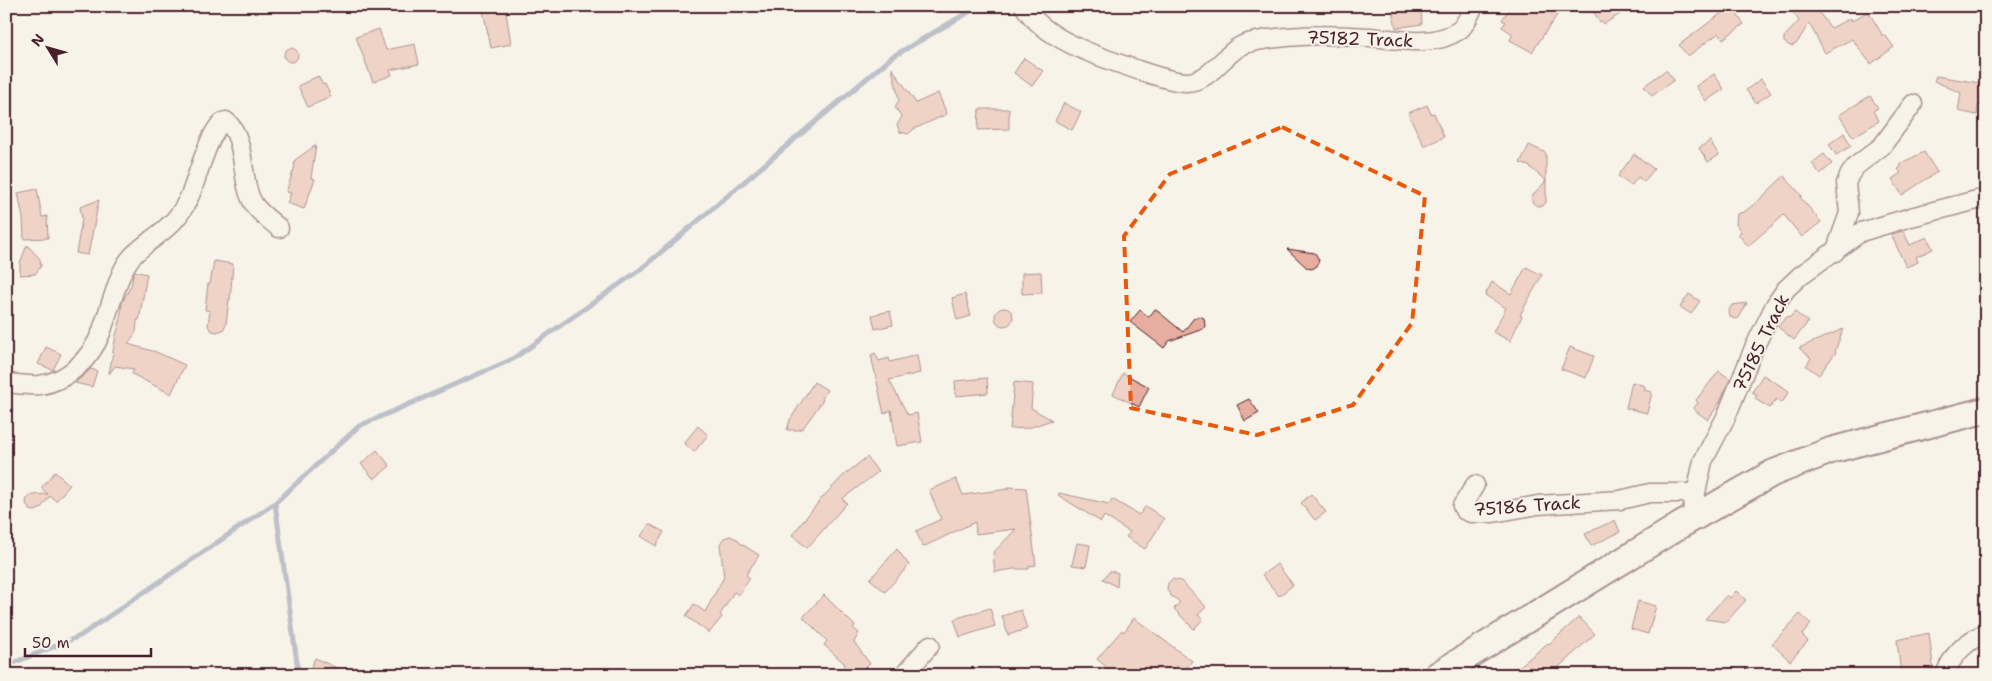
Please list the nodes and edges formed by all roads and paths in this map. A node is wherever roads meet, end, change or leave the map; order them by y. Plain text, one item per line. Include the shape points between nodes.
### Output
1 (1024, 6) edge
2 (1474, 6) edge
3 (1913, 104) dead end
4 (1986, 200) edge
5 (279, 228) dead end
6 (1835, 252) junction
7 (6, 383) edge
8 (1986, 410) edge
9 (1475, 485) dead end
10 (1695, 492) junction
11 (1690, 520) junction
12 (1986, 633) edge
13 (930, 645) dead end
14 (904, 675) edge
15 (1437, 675) edge
16 (1945, 675) edge

1 - 2 street, 75182 Track via 1043,27 1096,55 1162,78 1186,82 1203,76 1244,44 1300,36 1338,35 1420,42 1441,39 1459,31
3 - 6 street via 1882,146 1850,174 1846,184 1849,213
4 - 6 street, 75185 Track via 1861,232
5 - 7 street via 255,206 235,132 226,121 222,121 212,135 181,214 130,258 118,282 102,332 81,362 54,382 38,385
6 - 10 street, 75185 Track via 1801,275 1775,305 1703,461
8 - 11 street via 1832,450 1773,473
9 - 10 street, 75186 Track via 1462,506 1471,514
10 - 11 street, 75185 Track
11 - 15 street
12 - 16 street via 1956,653
13 - 14 street

